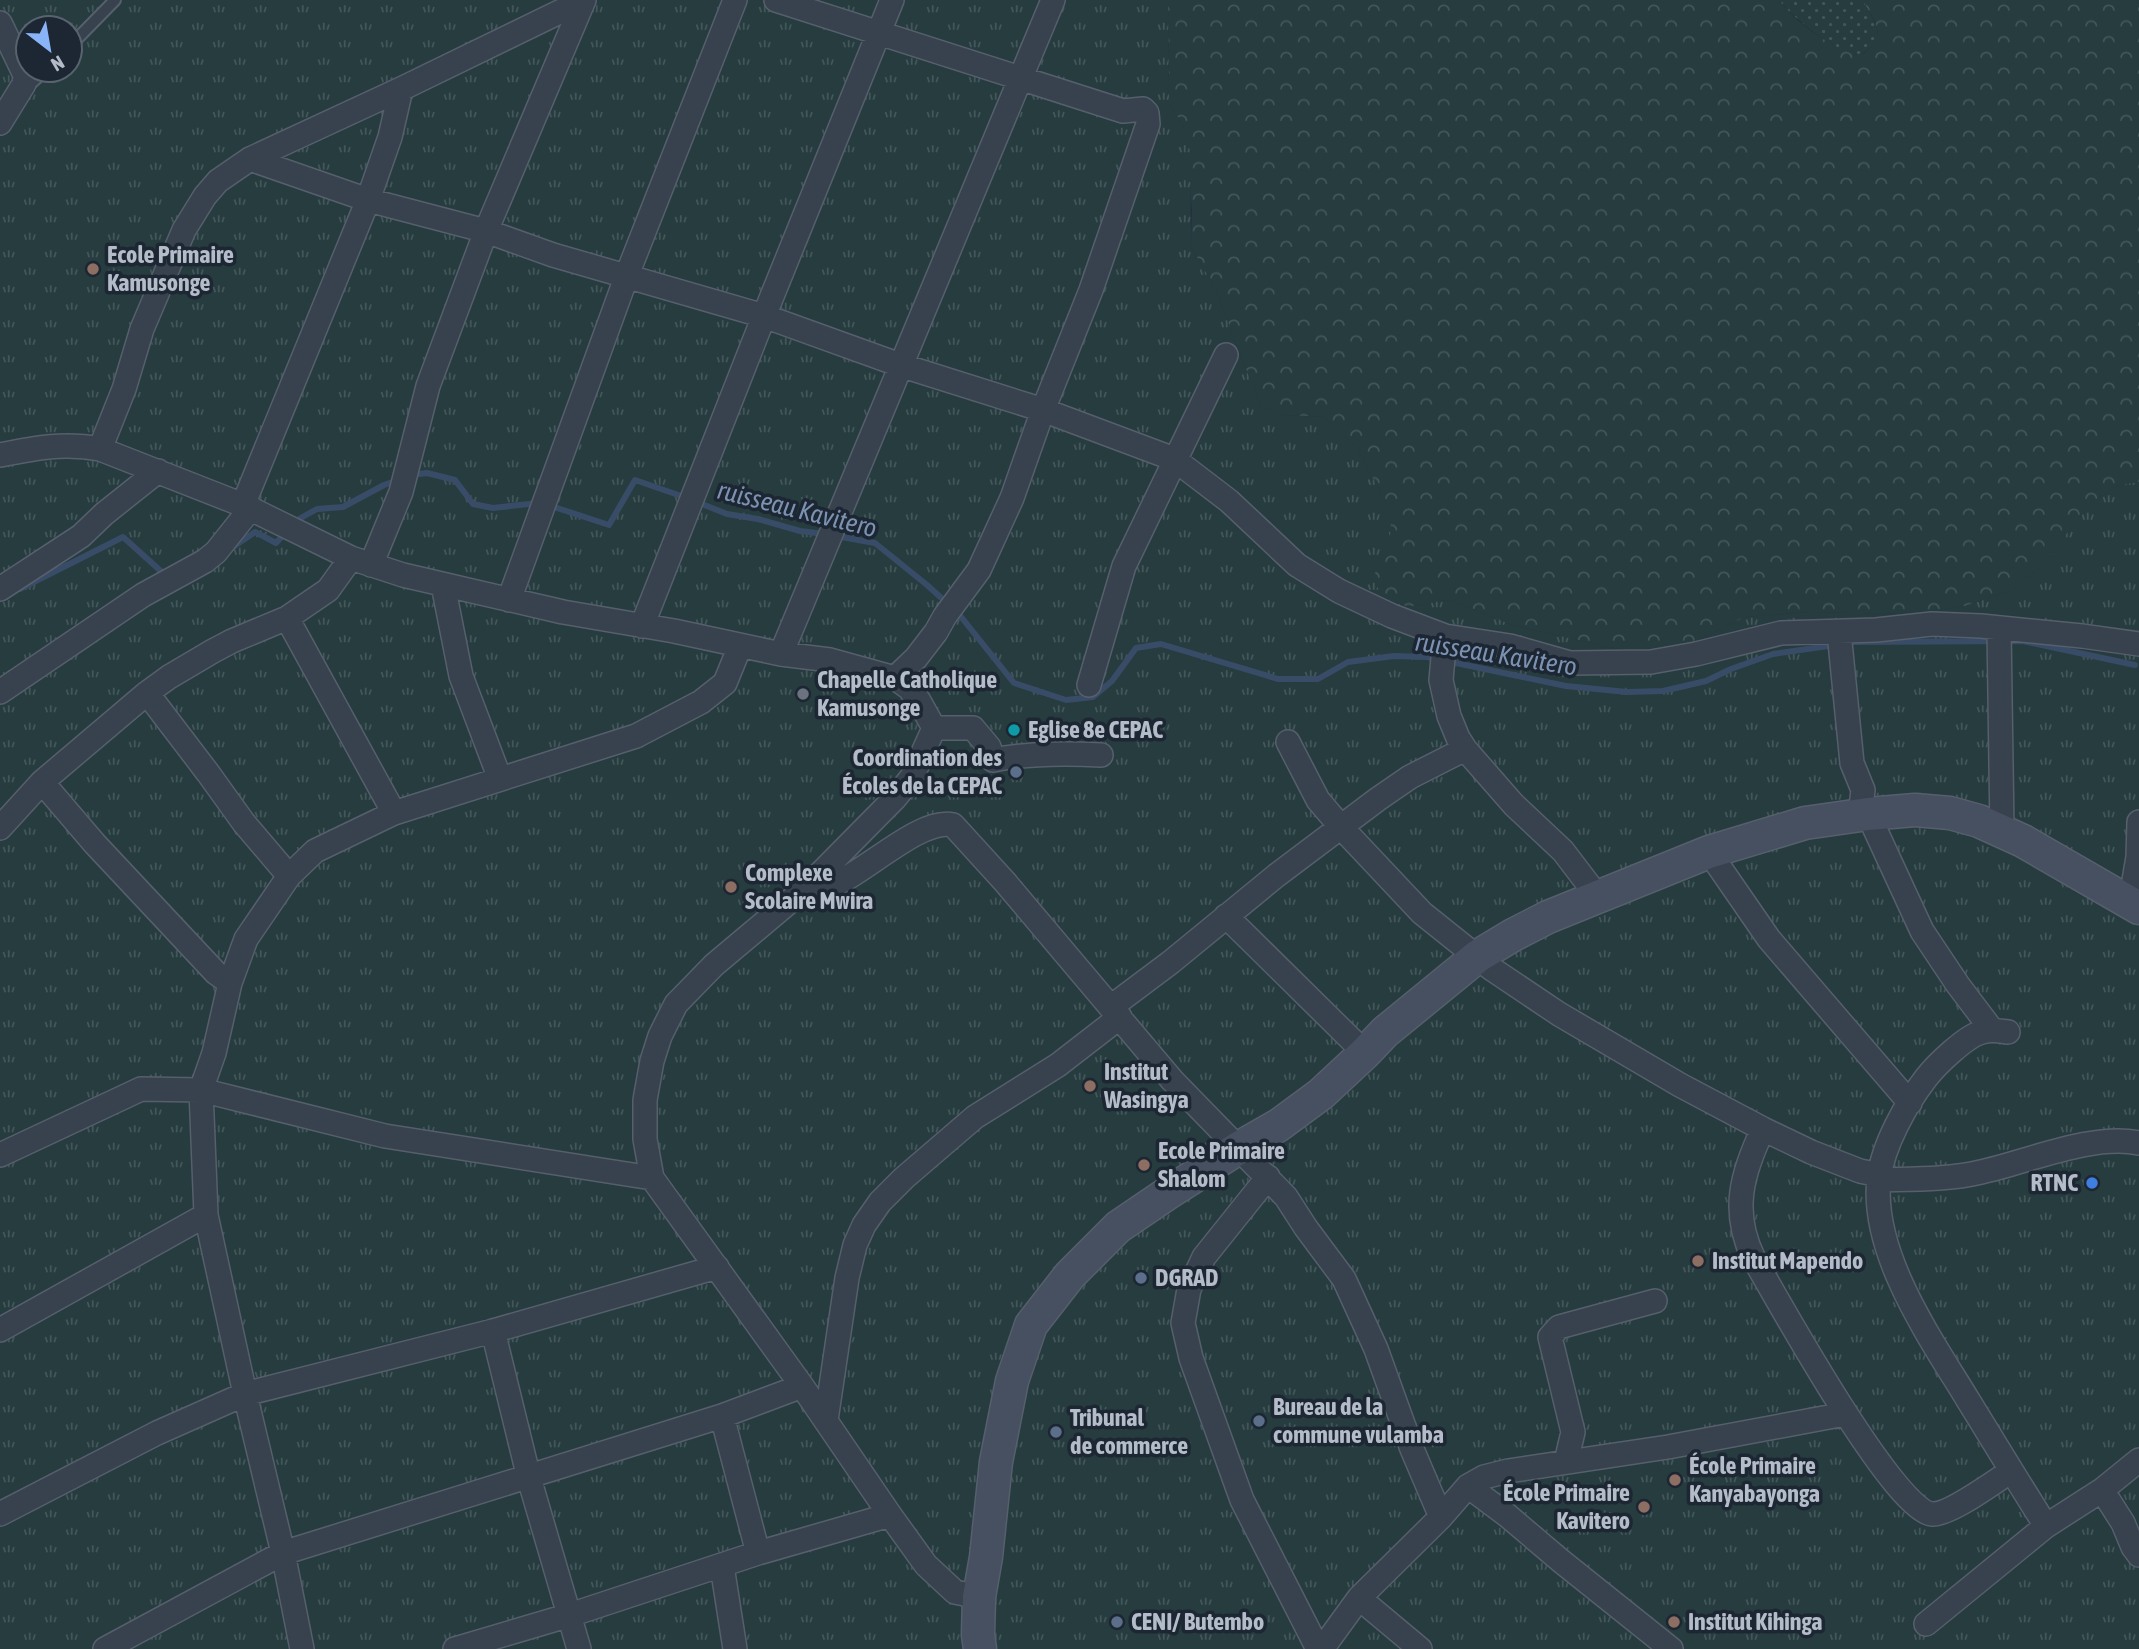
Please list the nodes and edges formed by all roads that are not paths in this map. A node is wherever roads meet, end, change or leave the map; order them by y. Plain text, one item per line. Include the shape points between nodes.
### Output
1 (115, 0) edge
2 (735, 0) edge
3 (776, 0) edge
4 (892, 0) edge
5 (1053, 0) edge
6 (0, 23) edge
7 (84, 32) edge
8 (879, 34) junction
9 (14, 52) edge
10 (1019, 78) junction
11 (24, 84) joint
12 (30, 84) edge
13 (401, 89) junction
14 (0, 123) edge
15 (250, 159) junction
16 (368, 200) junction
17 (486, 232) junction
18 (627, 275) junction
19 (764, 316) junction
20 (1226, 355) dead end
21 (900, 365) junction
22 (1043, 410) junction
23 (100, 450) junction
24 (0, 455) edge
25 (1174, 459) junction
26 (158, 471) junction
27 (247, 507) junction
28 (361, 561) junction
29 (443, 585) junction
30 (0, 589) edge
31 (509, 600) junction
32 (287, 618) junction
33 (642, 626) junction
34 (1999, 628) junction
35 (1839, 632) junction
36 (1445, 636) junction
37 (2139, 644) edge
38 (740, 646) junction
39 (781, 654) junction
40 (895, 678) junction
41 (1089, 685) dead end
42 (0, 692) edge
43 (147, 693) junction
44 (934, 728) junction
45 (1288, 742) dead end
46 (1465, 749) junction
47 (1101, 755) dead end
48 (500, 779) junction
49 (42, 782) junction
50 (394, 813) junction
51 (1864, 815) junction
52 (2139, 822) edge
53 (1340, 827) junction
54 (0, 828) edge
55 (2002, 831) junction
56 (1709, 852) junction
57 (289, 876) junction
58 (808, 886) junction
59 (1598, 897) junction
60 (2134, 906) edge
61 (1226, 916) junction
62 (1478, 956) junction
63 (230, 983) junction
64 (1116, 1012) junction
65 (1365, 1053) junction
66 (201, 1090) junction
67 (1909, 1103) junction
68 (1763, 1129) junction
69 (2139, 1143) edge
70 (1237, 1149) junction
71 (0, 1155) edge
72 (1268, 1177) junction
73 (1879, 1177) junction
74 (652, 1178) junction
75 (206, 1214) junction
76 (717, 1267) junction
77 (1655, 1301) dead end
78 (0, 1330) edge
79 (493, 1331) junction
80 (802, 1386) junction
81 (245, 1394) junction
82 (1844, 1414) junction
83 (722, 1416) junction
84 (826, 1420) junction
85 (2139, 1460) edge
86 (1566, 1462) junction
87 (2011, 1471) junction
88 (529, 1478) junction
89 (1468, 1486) junction
90 (2102, 1490) junction
91 (0, 1514) edge
92 (890, 1515) junction
93 (1441, 1517) junction
94 (2046, 1526) junction
95 (284, 1553) junction
96 (758, 1553) junction
97 (2139, 1555) edge
98 (723, 1566) junction
99 (979, 1597) junction
100 (1359, 1598) junction
101 (570, 1615) junction
102 (1926, 1624) dead end
103 (105, 1649) edge
104 (302, 1649) edge
105 (455, 1649) edge
106 (579, 1649) edge
107 (735, 1649) edge
108 (980, 1649) edge
109 (1320, 1649) edge
110 (1420, 1649) edge
111 (1671, 1649) edge

1 - 7 lane
2 - 18 street
3 - 8 street
4 - 8 street
5 - 10 street
6 - 9 street
8 - 10 street
8 - 19 street
10 - 21 street
10 - 22 street via 1123,111 1143,109 1148,124 1091,290
11 - 12 lane
11 - 14 street
13 - 15 street
13 - 16 street
13 - 17 street via 584,0
15 - 16 street
15 - 23 street via 218,181 184,230 142,329
16 - 17 street
16 - 27 street
17 - 18 street
17 - 28 street via 428,386 401,492
18 - 19 street
18 - 31 street
19 - 21 street
19 - 33 street
20 - 25 street
21 - 22 street
21 - 39 street
22 - 25 street
22 - 40 street via 1012,498 979,570 916,658
23 - 24 street via 75,445
23 - 26 street
25 - 36 street via 1229,501 1297,565 1339,591
25 - 41 street via 1124,566
26 - 27 street
26 - 30 street via 81,536
27 - 28 street
27 - 42 street via 205,561 143,595
28 - 29 street
28 - 32 street
29 - 31 street
29 - 48 street via 461,676
31 - 33 street
32 - 43 street via 213,650
32 - 50 street
33 - 38 street
34 - 35 street via 1932,624
34 - 37 street
34 - 55 street
35 - 36 street via 1781,632 1638,663 1570,663 1510,646
35 - 51 street via 1852,763 1863,790
36 - 46 street via 1441,680 1449,716
38 - 39 street
38 - 48 street via 725,683 701,702 636,736
39 - 40 street via 830,660
40 - 44 street via 909,688
43 - 49 street
43 - 57 street
44 - 47 street via 973,728 993,760 1065,753
44 - 58 street via 912,777
45 - 53 street via 1318,800
46 - 53 street via 1410,777
46 - 59 street via 1563,851
48 - 50 street
49 - 54 street
49 - 63 street via 95,844
50 - 57 street via 315,851
51 - 55 street via 1915,810 1950,813
51 - 56 street via 1805,823
51 - 67 street via 1922,931 1958,985 2000,1031 1979,1032 1951,1053 1932,1070
52 - 60 street
53 - 61 street
53 - 62 street via 1422,913
55 - 60 street
56 - 59 street
56 - 67 street via 1769,939
57 - 63 street via 246,939
58 - 64 street via 827,888 923,831 953,825
58 - 74 street via 714,965 676,1004 660,1036 645,1100
59 - 62 street via 1524,929
61 - 64 street
61 - 65 street
62 - 65 street
62 - 68 street via 1559,1014
63 - 66 street
64 - 70 street
64 - 84 street via 1058,1065 975,1117 880,1202 855,1245
65 - 70 street via 1321,1094
66 - 71 street via 141,1089
66 - 74 street via 385,1136
66 - 75 street
67 - 73 street via 1882,1160
68 - 73 street
68 - 82 street via 1743,1180 1745,1242
69 - 73 street via 2084,1145 1950,1178
70 - 72 street
70 - 99 street via 1118,1227 1070,1275 1031,1325 1012,1381 996,1462
72 - 93 street via 1344,1279
72 - 109 street via 1204,1257 1189,1289 1182,1323 1242,1500
73 - 87 street via 1885,1238 1912,1306
74 - 76 street
75 - 78 street
75 - 81 street
76 - 79 street
76 - 80 street
77 - 86 street via 1559,1327 1549,1337 1573,1432
79 - 81 street
79 - 88 street
80 - 83 street
80 - 84 street
81 - 91 street via 156,1433
81 - 95 street
82 - 86 street
82 - 87 street via 1907,1497 1924,1512 1948,1510
83 - 88 street
83 - 96 street
84 - 92 street
85 - 90 street
86 - 89 street via 1484,1477
87 - 94 street
88 - 95 street
88 - 101 street
89 - 93 street
89 - 111 street
90 - 94 street
90 - 97 street
92 - 96 street
92 - 99 street via 926,1565 955,1592
93 - 100 street
94 - 102 street
95 - 103 street
95 - 104 street
96 - 98 street
98 - 101 street
98 - 107 street
99 - 108 street
100 - 109 street
100 - 110 street
101 - 105 street
101 - 106 street

